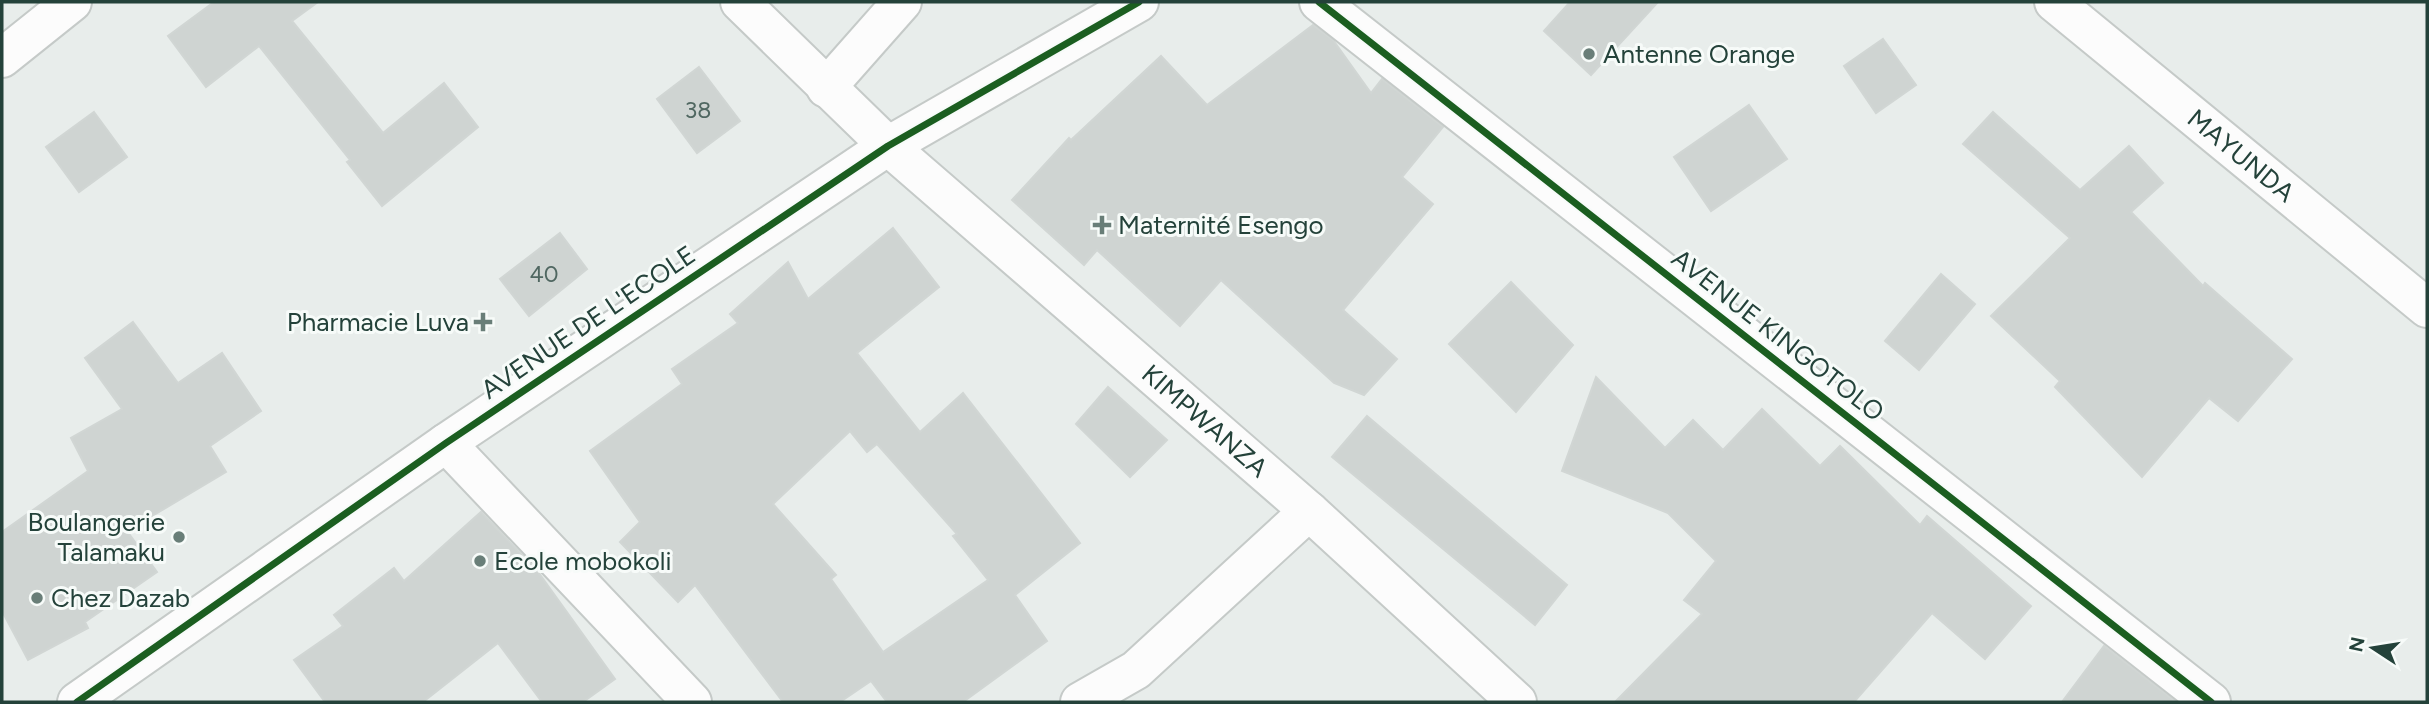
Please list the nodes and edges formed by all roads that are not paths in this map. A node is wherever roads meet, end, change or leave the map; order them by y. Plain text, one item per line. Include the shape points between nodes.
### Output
1 (72, 2) edge
2 (740, 2) edge
3 (902, 2) edge
4 (1139, 2) edge
5 (1319, 2) edge
6 (2054, 2) edge
7 (771, 18) edge
8 (2, 58) edge
9 (826, 88) junction
10 (888, 146) junction
11 (2427, 309) edge
12 (446, 443) junction
13 (1309, 510) junction
14 (77, 702) edge
15 (692, 702) edge
16 (1080, 702) edge
17 (1517, 702) edge
18 (2211, 702) edge

1 - 8 street
2 - 7 street, KIMPWANZA
3 - 9 street
4 - 10 street, AVENUE DE L'ECOLE
5 - 18 street, AVENUE KINGOTOLO
6 - 11 street, MAYUNDA
7 - 9 street, KIMPWANZA
9 - 10 street, KIMPWANZA
10 - 12 street, AVENUE DE L'ECOLE
10 - 13 street, KIMPWANZA
12 - 14 street, AVENUE DE L'ECOLE
12 - 15 street
13 - 16 street via 1136,670
13 - 17 street, KIMPWANZA

